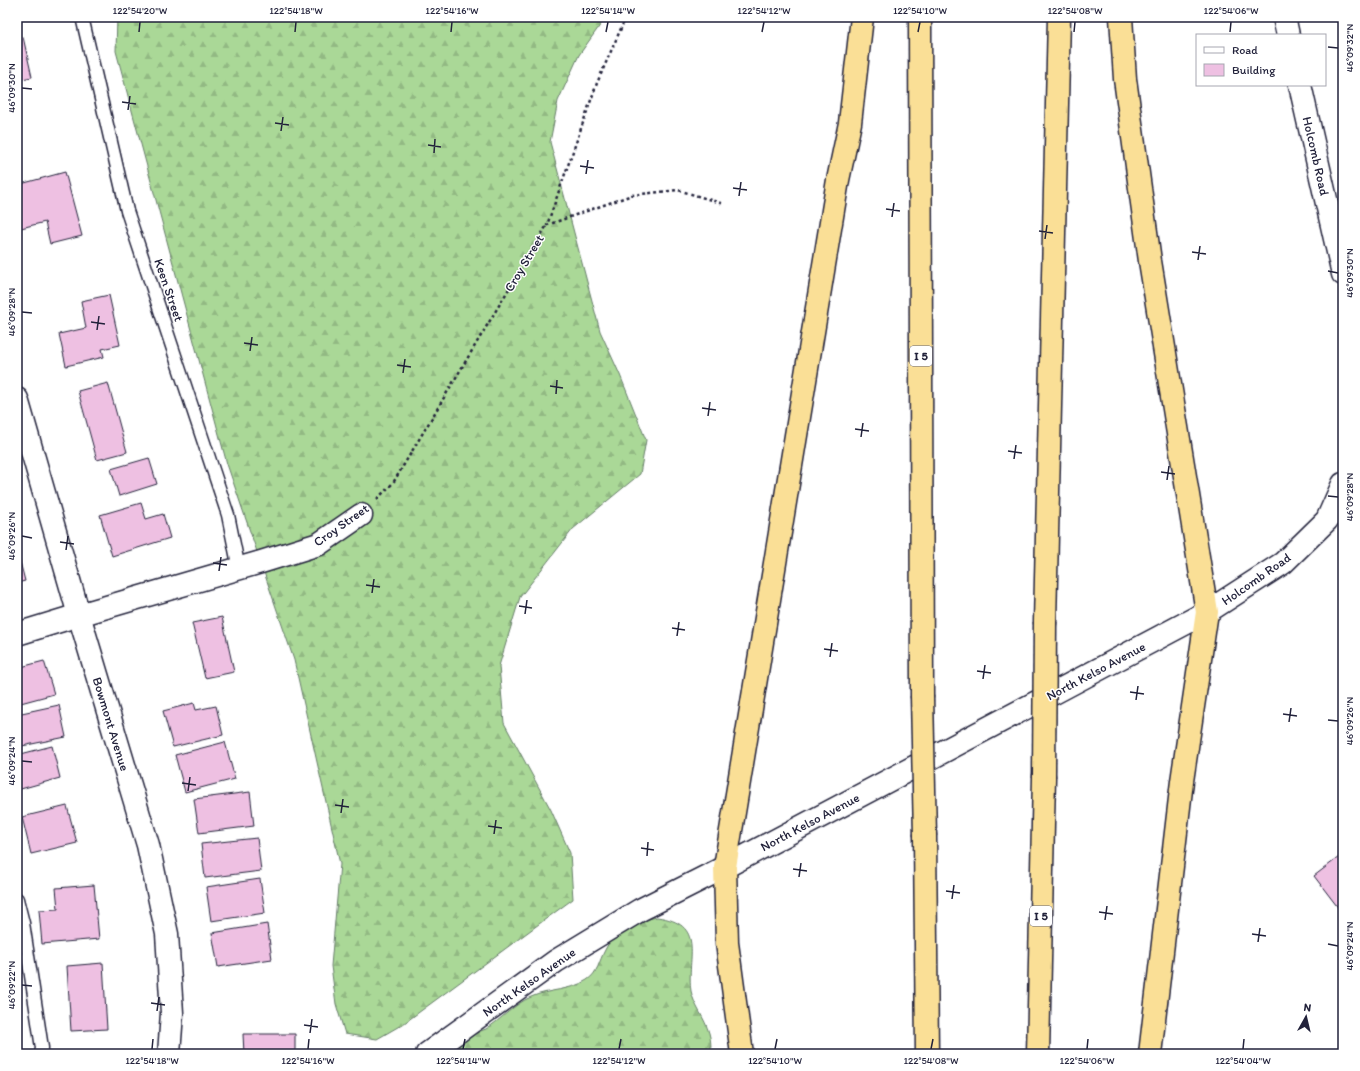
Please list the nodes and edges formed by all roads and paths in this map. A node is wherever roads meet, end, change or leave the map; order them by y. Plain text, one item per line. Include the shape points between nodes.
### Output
1 (82, 17) edge
2 (626, 17) edge
3 (862, 17) edge
4 (920, 17) edge
5 (1059, 17) edge
6 (1121, 17) edge
7 (1284, 17) edge
8 (1288, 34) edge
9 (1300, 86) edge
10 (724, 204) dead end
11 (547, 226) junction
12 (1343, 274) edge
13 (17, 399) edge
14 (1343, 484) edge
15 (361, 515) joint
16 (238, 569) junction
17 (1207, 612) junction
18 (79, 615) junction
19 (17, 634) edge
20 (725, 867) junction
21 (17, 899) edge
22 (41, 1054) edge
23 (169, 1054) edge
24 (427, 1054) edge
25 (742, 1054) edge
26 (927, 1054) edge
27 (1038, 1054) edge
28 (1150, 1054) edge

1 - 16 lane, Keen Street via 128,211 228,515
2 - 11 path, Croy Street via 597,83
3 - 20 highway via 850,123 838,180
4 - 26 highway, I 5, bridge via 922,696
5 - 27 highway, I 5, bridge
6 - 17 highway via 1125,78 1149,254
7 - 8 street
9 - 12 street, Holcomb Road
10 - 11 path, Croy Street via 678,190 632,195
11 - 15 path, Croy Street via 393,483
13 - 18 street, Bowmont Avenue
14 - 17 street, Holcomb Road via 1327,520 1283,563
15 - 16 street, Croy Street via 319,544
16 - 18 street, Croy Street
17 - 20 street, North Kelso Avenue
17 - 28 highway via 1182,781
18 - 19 street, Croy Street
18 - 23 street, Bowmont Avenue via 148,844 167,934 172,1013
20 - 24 street, North Kelso Avenue via 640,910 556,961
20 - 25 highway via 727,943
21 - 22 lane via 23,923

